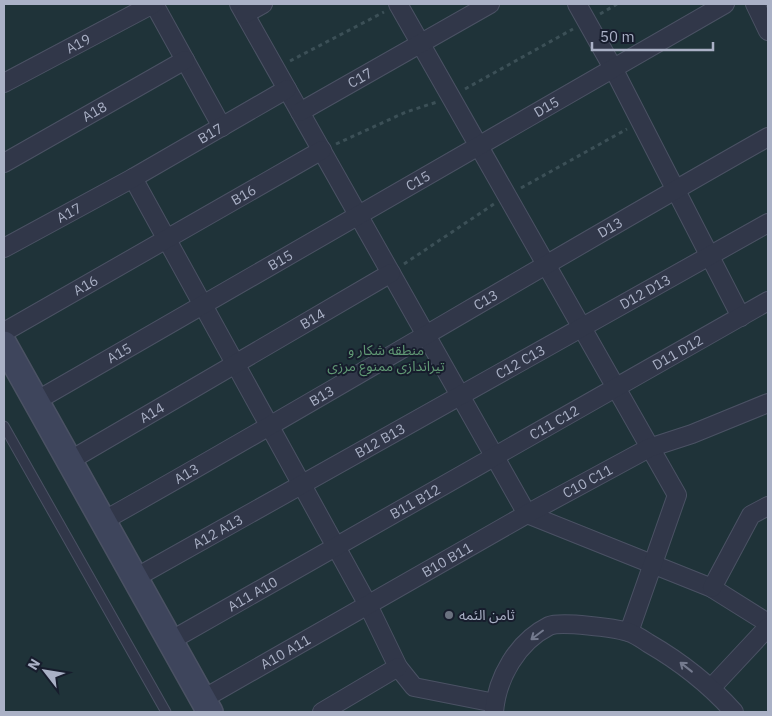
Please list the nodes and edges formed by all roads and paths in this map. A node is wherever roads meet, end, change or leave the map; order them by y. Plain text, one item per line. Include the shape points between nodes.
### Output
1 (153, 4) edge
2 (263, 4) edge
3 (398, 4) edge
4 (490, 4) edge
5 (577, 4) edge
6 (725, 4) edge
7 (755, 4) edge
8 (242, 9) edge
9 (587, 21) junction
10 (768, 31) edge
11 (420, 43) junction
12 (185, 60) junction
13 (613, 68) junction
14 (276, 69) junction
15 (4, 83) edge
16 (287, 88) junction
17 (451, 97) junction
18 (300, 112) junction
19 (641, 121) junction
20 (222, 127) junction
21 (768, 137) edge
22 (478, 146) junction
23 (322, 150) junction
24 (4, 163) edge
25 (133, 178) junction
26 (676, 190) junction
27 (506, 196) junction
28 (358, 215) junction
29 (768, 223) edge
30 (167, 239) junction
31 (4, 248) edge
32 (710, 256) junction
33 (545, 264) junction
34 (391, 273) junction
35 (768, 302) edge
36 (203, 305) junction
37 (741, 317) junction
38 (581, 328) junction
39 (4, 332) edge
40 (426, 334) junction
41 (4, 344) edge
42 (235, 364) junction
43 (615, 388) junction
44 (460, 395) junction
45 (36, 401) junction
46 (768, 403) edge
47 (4, 426) edge
48 (270, 427) junction
49 (649, 448) junction
50 (495, 457) junction
51 (70, 461) junction
52 (301, 484) junction
53 (768, 506) edge
54 (526, 514) junction
55 (103, 521) junction
56 (336, 547) junction
57 (653, 565) junction
58 (135, 578) junction
59 (712, 588) junction
60 (368, 605) junction
61 (768, 625) edge
62 (629, 632) junction
63 (170, 641) junction
64 (398, 667) junction
65 (712, 687) junction
66 (206, 706) edge
67 (494, 708) edge
68 (166, 712) edge
69 (322, 712) edge
70 (734, 712) edge

1 - 12 street
1 - 15 street, A19
2 - 8 street
3 - 11 street
3 - 14 path
4 - 11 street, C17
5 - 9 street
6 - 13 street, D15
7 - 10 street
8 - 14 street
9 - 13 street
9 - 17 path
11 - 17 street
11 - 18 street, C17
12 - 20 street
12 - 24 street, A18
13 - 19 street
13 - 22 street, D15
14 - 16 street
16 - 18 street
16 - 20 street, B17
17 - 22 street
17 - 23 path via 406,112
18 - 23 street
19 - 26 street
19 - 27 path
20 - 25 street, B17
21 - 26 street, D13
22 - 27 street
22 - 28 street, C15
23 - 28 street
23 - 30 street, B16
25 - 30 street
25 - 31 street, A17
26 - 32 street
26 - 33 street, D13
27 - 33 street
27 - 34 path
28 - 34 street
28 - 36 street, B15
29 - 32 street, D12 D13
30 - 36 street
30 - 39 street, A16
32 - 37 street
32 - 38 street, D12 D13
33 - 38 street
33 - 40 street, C13
34 - 40 street
34 - 42 street, B14
35 - 37 street, D11 D12
36 - 42 street
36 - 45 street, A15
37 - 43 street, D11 D12
38 - 43 street
38 - 44 street, C12 C13
40 - 44 street
40 - 48 street, B13
41 - 45 main road
42 - 48 street
42 - 51 street, A14
43 - 49 street
43 - 50 street, C11 C12
44 - 50 street
44 - 52 street, B12 B13
45 - 51 main road
46 - 49 street, C10 C11
47 - 68 lane
48 - 52 street
48 - 55 street, A13
49 - 54 street, C10 C11
49 - 57 street via 677,495
50 - 54 street
50 - 56 street, B11 B12
51 - 55 main road
52 - 56 street
52 - 58 street, A12 A13
53 - 59 street via 751,515
54 - 57 street
54 - 60 street, B10 B11
55 - 58 main road
56 - 60 street
56 - 63 street, A11 A10
57 - 59 street
57 - 62 street
58 - 63 main road
59 - 61 street
60 - 64 street
60 - 66 street, A10 A11
61 - 65 street
65 -> 62 street via 672,656
62 -> 67 street via 588,625 550,626 522,647 504,670
63 - 66 main road
64 - 67 street via 414,687
64 - 69 street
65 - 70 street

